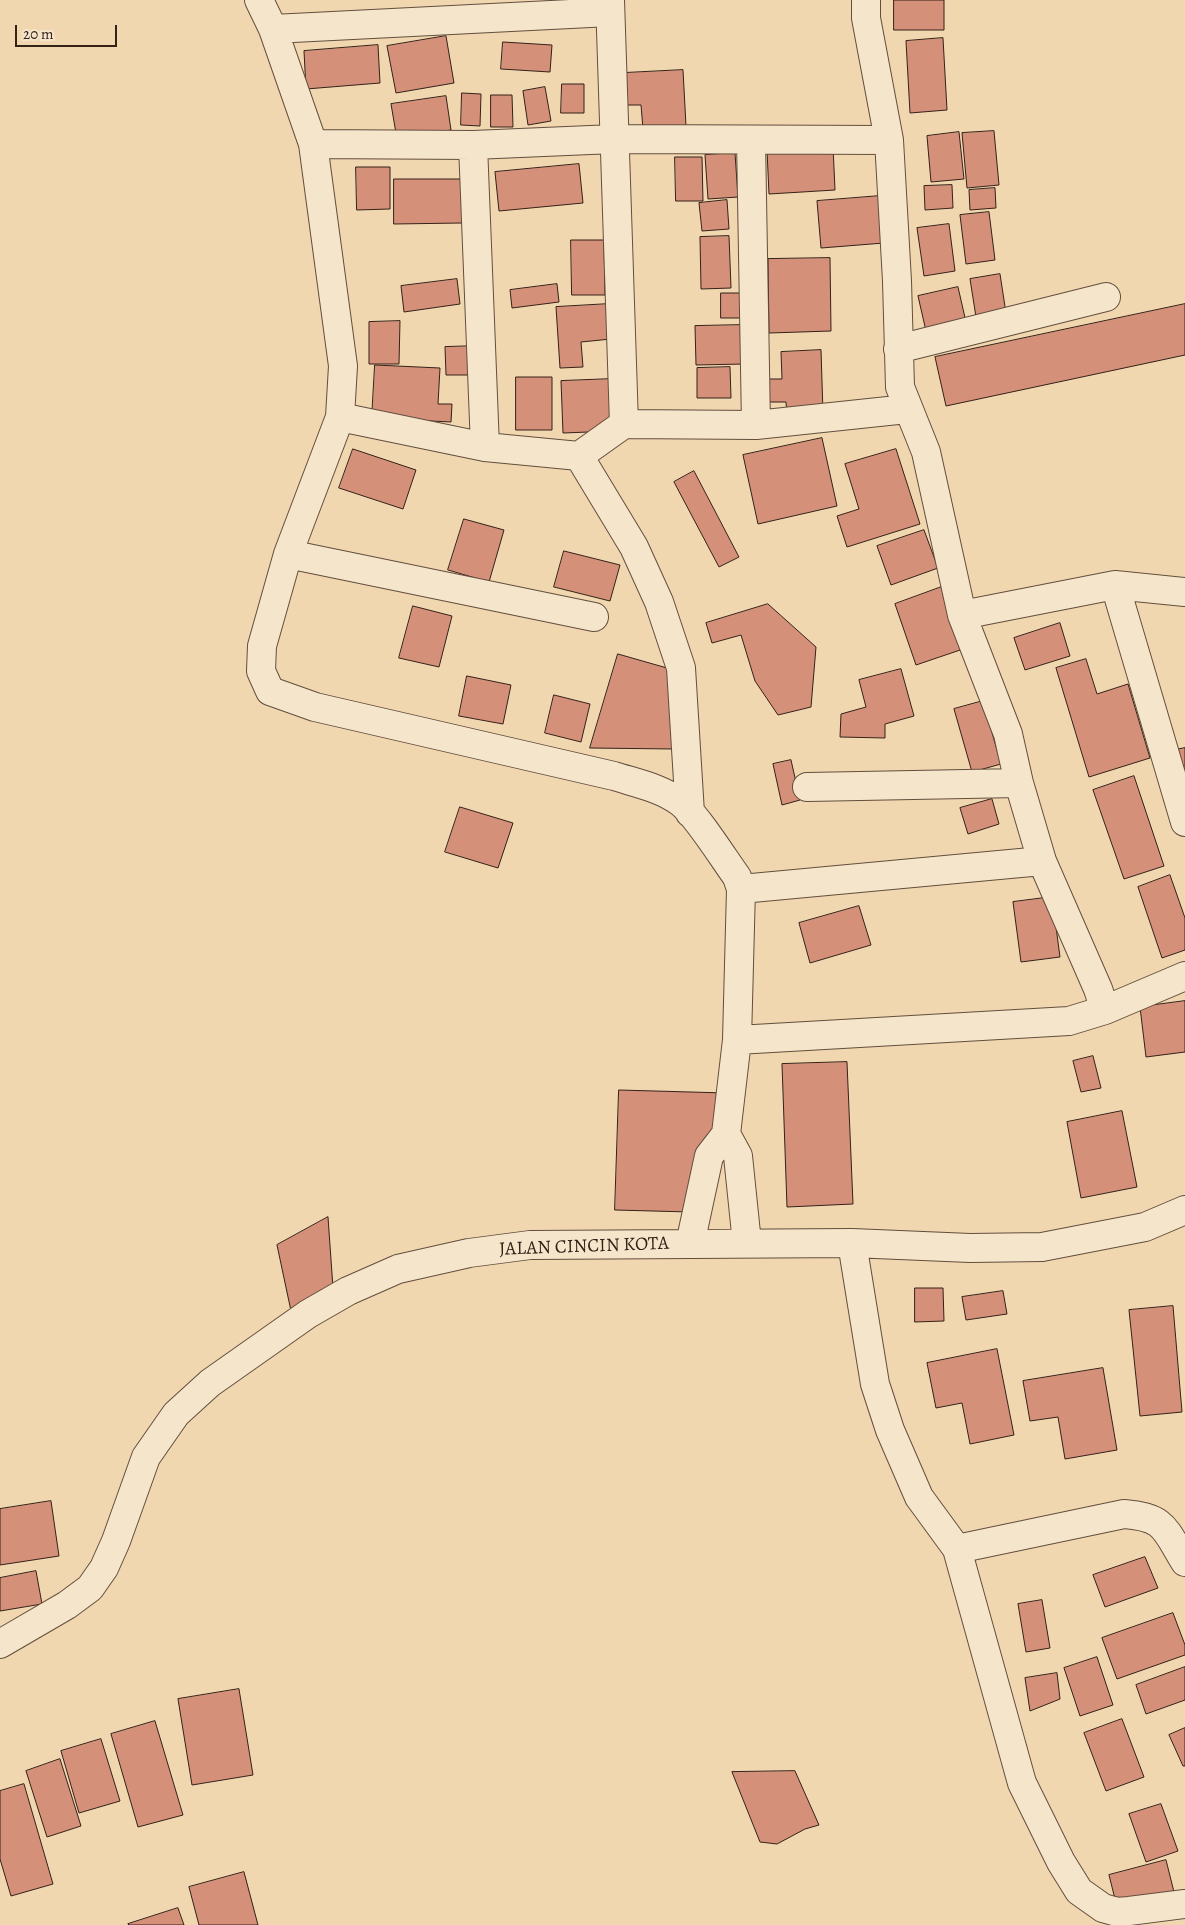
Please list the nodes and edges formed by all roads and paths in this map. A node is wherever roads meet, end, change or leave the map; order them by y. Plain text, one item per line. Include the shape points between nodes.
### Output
1 (259, 0) edge
2 (866, 0) edge
3 (610, 6) edge
4 (273, 29) junction
5 (614, 139) junction
6 (751, 140) junction
7 (890, 140) junction
8 (313, 144) junction
9 (473, 145) junction
10 (1106, 297) dead end
11 (898, 349) junction
12 (907, 409) junction
13 (340, 417) junction
14 (624, 424) junction
15 (756, 425) junction
16 (485, 447) junction
17 (579, 456) junction
18 (288, 554) junction
19 (1115, 585) junction
20 (1185, 592) edge
21 (962, 615) junction
22 (594, 617) dead end
23 (1019, 783) junction
24 (807, 787) dead end
25 (690, 813) junction
26 (1185, 822) edge
27 (1042, 861) junction
28 (741, 889) junction
29 (1185, 976) edge
30 (1105, 1010) junction
31 (737, 1040) junction
32 (726, 1134) junction
33 (1185, 1210) edge
34 (747, 1243) junction
35 (852, 1243) junction
36 (690, 1244) junction
37 (957, 1549) junction
38 (1185, 1562) edge
39 (0, 1644) edge
40 (1185, 1904) edge

1 - 4 street
2 - 7 street via 866,18
3 - 4 street
3 - 5 street
4 - 8 street
5 - 6 street
5 - 9 street
5 - 14 street
6 - 7 street
6 - 15 street
7 - 11 street via 898,281
8 - 9 street
8 - 13 street via 343,366
9 - 16 street
10 - 11 street
11 - 12 street via 900,386
12 - 15 street
12 - 21 street via 926,452
13 - 16 street
13 - 18 street
14 - 15 street
14 - 17 street
16 - 17 street
17 - 25 street via 634,547 659,602 682,668
18 - 22 street
18 - 25 street via 262,646 261,671 270,691 315,706 614,776 655,789 680,802
19 - 20 street
19 - 21 street
19 - 26 street
21 - 23 street via 1008,734
23 - 24 street
23 - 27 street
25 - 28 street via 737,877
27 - 28 street
27 - 30 street
28 - 31 street
29 - 30 street
30 - 31 street via 1069,1021
31 - 32 street
32 - 34 street via 738,1156
32 - 36 street via 709,1156
33 - 35 street, JALAN CINCIN KOTA via 1144,1227 1042,1247 970,1248
34 - 35 street, JALAN CINCIN KOTA
34 - 36 street, JALAN CINCIN KOTA
35 - 37 street via 875,1384 890,1430 919,1497
36 - 39 street, JALAN CINCIN KOTA via 530,1246 470,1253 398,1269 308,1314 210,1383 176,1414 146,1457 116,1541 104,1568 90,1588
37 - 38 street via 1124,1514 1161,1523
37 - 40 street via 1022,1783 1061,1862 1079,1890 1103,1908 1117,1912

